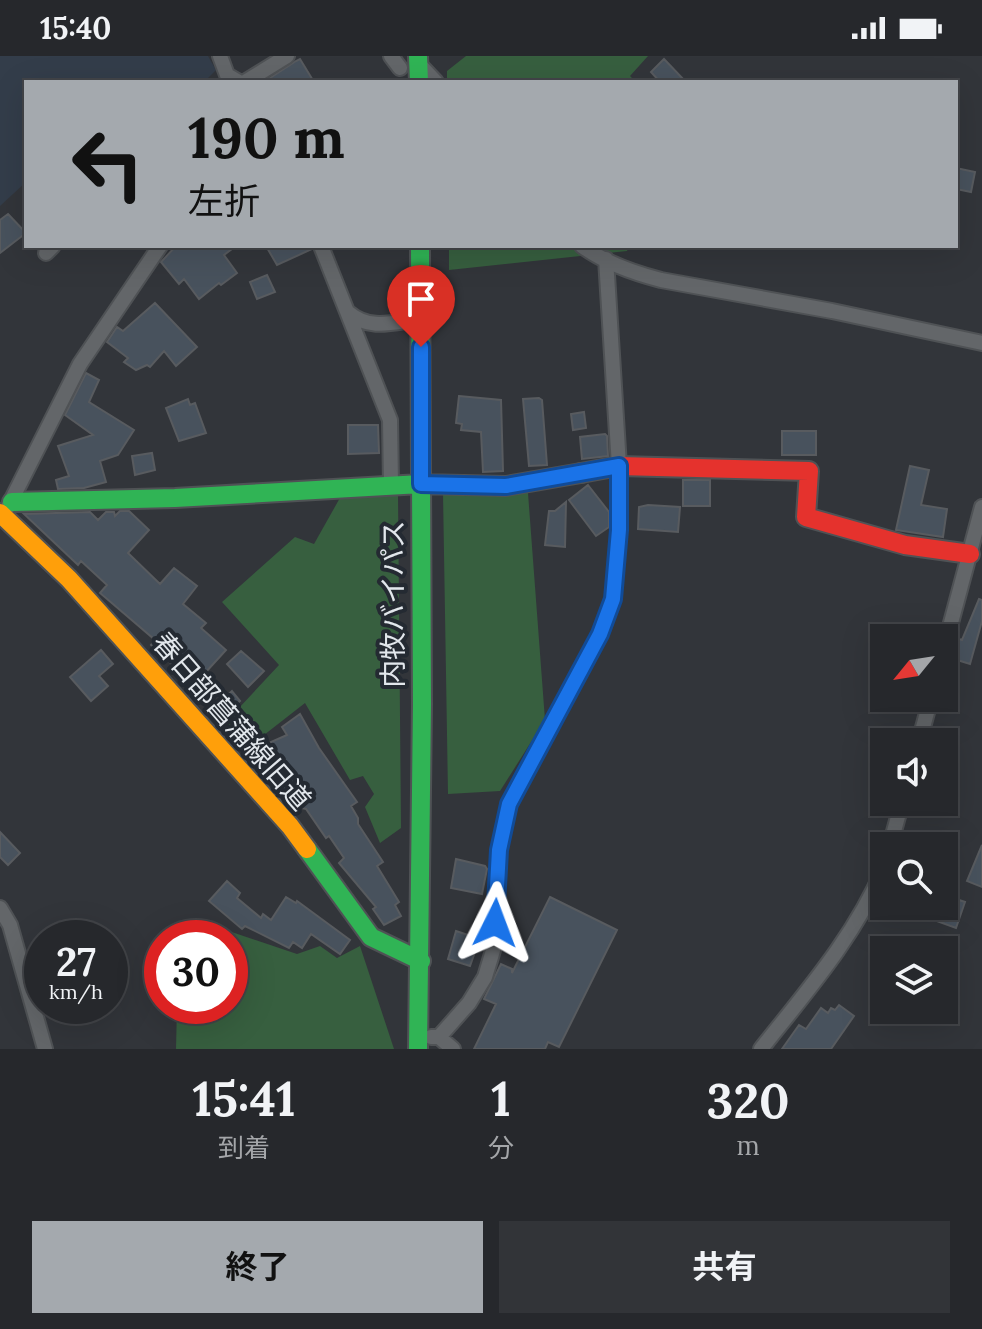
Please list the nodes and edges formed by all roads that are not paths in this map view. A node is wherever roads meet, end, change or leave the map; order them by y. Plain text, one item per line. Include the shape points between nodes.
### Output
1 (220, 56) edge
2 (287, 56) edge
3 (409, 65) edge
4 (229, 80) edge
5 (248, 80) edge
6 (433, 80) edge
7 (159, 248) edge
8 (322, 248) edge
9 (420, 248) edge
10 (586, 248) edge
11 (606, 259) junction
12 (348, 313) junction
13 (420, 319) junction
14 (982, 343) edge
15 (619, 466) junction
16 (421, 484) junction
17 (391, 485) junction
18 (982, 507) edge
19 (4, 511) edge
20 (970, 554) junction
21 (951, 624) edge
22 (870, 899) edge
23 (0, 908) edge
24 (421, 961) junction
25 (439, 1037) junction
26 (418, 1043) edge
27 (45, 1049) edge
28 (453, 1049) edge
29 (761, 1049) edge

1 - 4 street
2 - 5 street
3 - 6 street
7 - 19 street via 80,364
8 - 12 street
9 - 13 street, 内牧バイパス
10 - 11 street
11 - 14 street via 661,280
11 - 15 street
12 - 13 street via 371,325
12 - 17 street via 390,420
13 - 16 street, 内牧バイパス
15 - 16 street via 506,486
15 - 20 street via 809,471 806,517 905,545
15 - 25 street via 613,599 600,634 509,804 499,850 494,947 485,977
16 - 17 street
16 - 24 street, 内牧バイパス
17 - 19 street
18 - 20 street
19 - 24 street, 春日部菖蒲線旧道 via 290,826 371,937
20 - 21 street
22 - 29 street via 834,958
23 - 27 street via 10,925
24 - 26 street, 内牧バイパス
25 - 26 street
25 - 28 street

